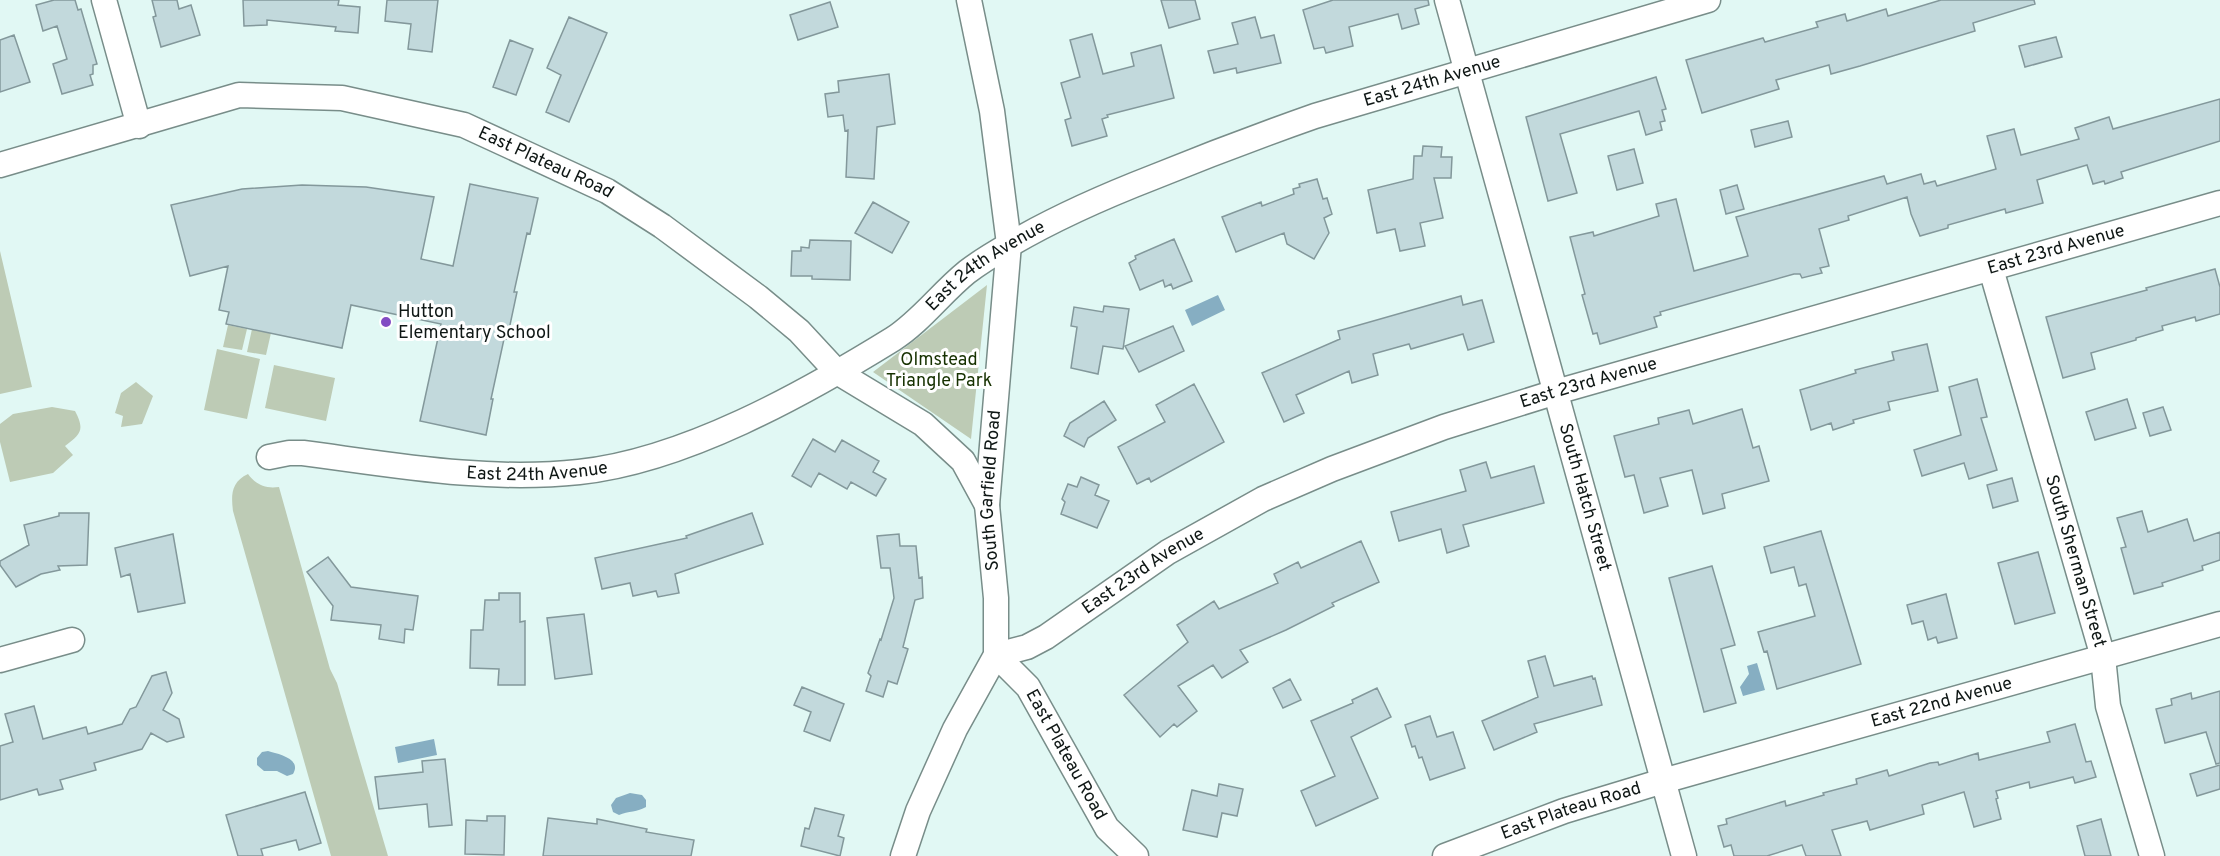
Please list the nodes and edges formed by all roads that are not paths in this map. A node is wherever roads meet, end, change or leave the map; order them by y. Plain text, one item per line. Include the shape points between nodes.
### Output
1 (104, 0) edge
2 (969, 0) edge
3 (1447, 0) edge
4 (1708, 0) edge
5 (1467, 71) junction
6 (139, 126) junction
7 (0, 165) edge
8 (2220, 203) edge
9 (1009, 244) junction
10 (1992, 269) junction
11 (837, 372) junction
12 (1556, 392) junction
13 (269, 457) dead end
14 (987, 505) junction
15 (2220, 624) edge
16 (72, 640) dead end
17 (996, 654) junction
18 (2103, 657) junction
19 (0, 660) edge
20 (1663, 781) junction
21 (903, 856) edge
22 (1136, 856) edge
23 (1445, 856) edge
24 (1684, 856) edge
25 (2152, 856) edge

1 - 6 street
2 - 9 street, South Garfield Road via 992,111
3 - 5 street, South Hatch Street
4 - 5 street, East 24th Avenue
5 - 9 street, East 24th Avenue via 1256,136 1119,191
5 - 12 street, South Hatch Street
6 - 7 street, East Plateau Road
6 - 11 street, East Plateau Road via 239,95 342,98 464,125 607,191 662,226 799,331
8 - 10 street, East 23rd Avenue
9 - 11 street, East 24th Avenue via 967,273 896,337
9 - 14 street, South Garfield Road
10 - 12 street, East 23rd Avenue
10 - 18 street, South Sherman Street
11 - 13 street, East 24th Avenue via 767,410 672,451 579,472 506,475 449,472 303,453
11 - 14 street, East Plateau Road via 923,424 963,460
12 - 17 street, East 23rd Avenue via 1444,427 1263,499 1168,552 1046,637 1027,647
12 - 20 street, South Hatch Street
14 - 17 street, South Garfield Road via 996,598
15 - 18 street, East 22nd Avenue
16 - 19 street
17 - 21 street, South Garfield Road via 955,729 918,811
17 - 22 street, East Plateau Road via 1028,687 1107,828
18 - 20 street, East 22nd Avenue
18 - 25 street, South Sherman Street via 2108,706
20 - 23 street, East Plateau Road
20 - 24 street, South Hatch Street

